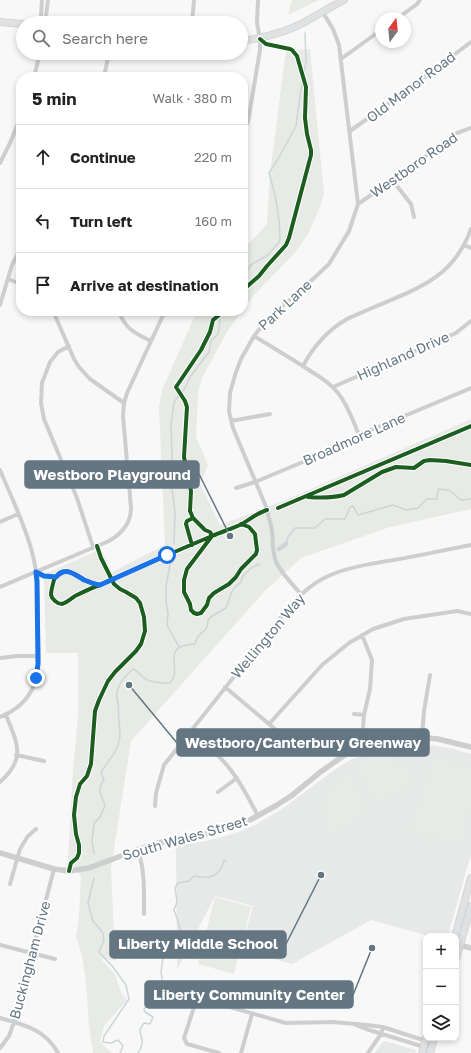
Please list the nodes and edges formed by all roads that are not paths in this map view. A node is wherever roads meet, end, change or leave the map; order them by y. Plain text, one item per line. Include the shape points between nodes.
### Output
1 (42, 0) edge
2 (48, 0) edge
3 (194, 0) edge
4 (258, 0) edge
5 (344, 0) edge
6 (420, 0) edge
7 (322, 11) junction
8 (406, 12) edge
9 (41, 16) edge
10 (46, 16) edge
11 (193, 16) edge
12 (0, 22) edge
13 (16, 23) edge
14 (375, 34) edge
15 (260, 39) junction
16 (248, 40) edge
17 (471, 42) edge
18 (341, 59) junction
19 (38, 60) edge
20 (108, 60) edge
21 (35, 72) edge
22 (105, 72) edge
23 (248, 122) edge
24 (16, 128) edge
25 (471, 128) edge
26 (350, 131) junction
27 (0, 162) edge
28 (393, 181) junction
29 (358, 204) junction
30 (414, 217) dead end
31 (471, 229) edge
32 (464, 245) junction
33 (471, 248) edge
34 (16, 257) edge
35 (8, 278) junction
36 (16, 282) edge
37 (0, 305) edge
38 (55, 316) edge
39 (120, 316) edge
40 (163, 316) edge
41 (471, 321) edge
42 (254, 336) junction
43 (151, 341) junction
44 (69, 346) junction
45 (303, 366) junction
46 (333, 387) junction
47 (471, 388) edge
48 (124, 403) junction
49 (270, 414) dead end
50 (231, 421) junction
51 (359, 435) junction
52 (0, 470) edge
53 (255, 482) junction
54 (236, 488) dead end
55 (18, 514) junction
56 (0, 522) edge
57 (471, 545) edge
58 (94, 547) junction
59 (36, 572) junction
60 (0, 587) edge
61 (301, 594) junction
62 (471, 614) edge
63 (362, 636) junction
64 (38, 656) junction
65 (0, 658) edge
66 (430, 675) dead end
67 (225, 687) junction
68 (354, 714) dead end
69 (6, 715) junction
70 (364, 715) junction
71 (0, 717) edge
72 (269, 724) junction
73 (189, 734) junction
74 (422, 737) junction
75 (296, 743) dead end
76 (367, 745) junction
77 (471, 747) edge
78 (16, 755) junction
79 (44, 761) dead end
80 (237, 778) junction
81 (0, 782) edge
82 (218, 792) dead end
83 (155, 806) dead end
84 (258, 816) junction
85 (36, 830) dead end
86 (138, 850) junction
87 (0, 853) edge
88 (17, 858) junction
89 (54, 869) junction
90 (471, 878) edge
91 (10, 884) dead end
92 (471, 906) edge
93 (144, 914) dead end
94 (456, 933) edge
95 (459, 939) edge
96 (0, 945) edge
97 (459, 945) edge
98 (471, 948) edge
99 (32, 953) junction
100 (55, 959) dead end
101 (252, 1014) junction
102 (0, 1018) edge
103 (14, 1022) junction
104 (354, 1024) junction
105 (383, 1027) junction
106 (381, 1034) junction
107 (427, 1046) edge
108 (0, 1048) edge
109 (58, 1053) edge
110 (219, 1053) edge
111 (241, 1053) edge
112 (368, 1053) edge

1 - 9 street
2 - 10 street
3 - 11 street
4 - 15 street via 257,23
5 - 7 main road
6 - 8 street
7 - 15 main road via 303,23
7 - 18 street, Park Lane via 337,38
12 - 13 main road
14 - 18 street
15 - 16 main road
15 - 23 street
17 - 26 street, Old Manor Road
18 - 26 street, Park Lane
19 - 21 street
20 - 22 street
24 - 27 street
25 - 28 street, Westboro Road via 457,133
26 - 29 street, Park Lane
28 - 29 street, Westboro Road
28 - 30 street via 411,204
29 - 42 street, Park Lane via 349,231 329,264 265,322
31 - 32 street
32 - 33 street
32 - 45 street via 451,264 425,284 336,326 319,342
34 - 35 street
35 - 36 street
35 - 37 street
38 - 44 street
39 - 43 street via 128,328
40 - 43 street
41 - 46 street, Highland Drive via 456,333
42 - 45 street
42 - 50 street, Park Lane via 241,359 232,386 229,400
43 - 48 street
44 - 48 street via 74,359 85,374
44 - 58 street via 58,352 50,362 42,383 41,403 44,419
45 - 46 street
46 - 51 street via 343,400
47 - 51 street, Broadmore Lane
48 - 58 street via 131,514 127,524 117,535
49 - 50 street
50 - 53 street, Park Lane
51 - 53 street, Broadmore Lane via 322,454
52 - 55 street
53 - 54 street, Broadmore Lane
53 - 61 street, Park Lane via 271,523 276,562
55 - 56 street
55 - 59 street via 32,550
57 - 61 street, Wellington Way via 343,570 310,586
58 - 59 street
59 - 60 street
59 - 64 street
61 - 67 street, Wellington Way
62 - 63 street via 457,611 404,619 373,629
63 - 70 street via 372,660 370,689
63 - 72 street via 322,665
64 - 65 street
64 - 69 street via 38,671 31,691 22,704
66 - 74 street
67 - 72 street
67 - 73 street, Wellington Way
68 - 70 street
69 - 71 street
69 - 78 street via 16,737
70 - 76 street via 363,728
72 - 75 street
73 - 80 street via 214,752
73 - 83 street, Wellington Way via 164,765
74 - 76 street, South Wales Street via 393,738
74 - 77 street, South Wales Street
76 - 84 street, South Wales Street via 346,754 291,796
78 - 79 street
78 - 81 street via 14,765
80 - 82 street
80 - 84 street
84 - 86 street, South Wales Street via 224,830 174,839
85 - 88 street via 28,836
86 - 89 street, South Wales Street via 89,868 69,871
86 - 93 street via 144,874
87 - 88 street, South Wales Street
88 - 89 street, South Wales Street
88 - 91 street
89 - 99 street, Buckingham Drive
90 - 94 main road
92 - 95 main road
96 - 99 street
97 - 98 street
99 - 100 street
99 - 103 street, Buckingham Drive
101 - 104 street via 286,1023
101 - 110 street via 201,999 196,1001 184,1038 187,1044
101 - 111 street
102 - 103 street
103 - 108 street, Buckingham Drive via 9,1036
103 - 109 street via 41,1033
104 - 105 street
104 - 106 street
105 - 106 street
105 - 107 street
106 - 107 street
106 - 112 street

